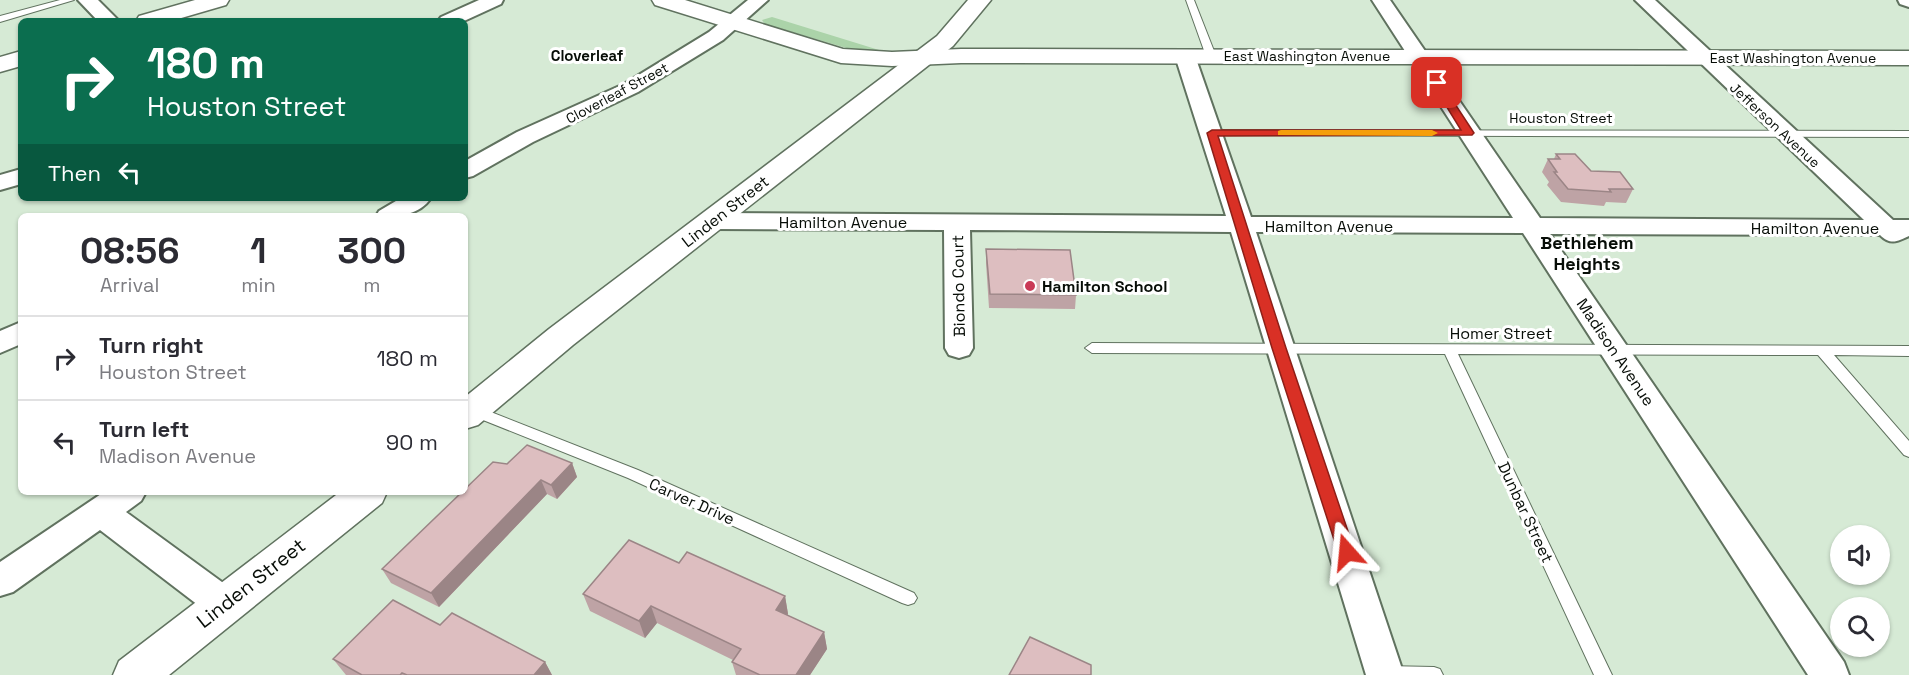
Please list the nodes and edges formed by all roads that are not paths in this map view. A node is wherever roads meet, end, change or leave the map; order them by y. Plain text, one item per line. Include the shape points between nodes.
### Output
1 (70, 0) edge
2 (87, 0) edge
3 (218, 0) edge
4 (494, 0) edge
5 (663, 0) edge
6 (980, 0) edge
7 (1190, 0) edge
8 (1381, 0) edge
9 (1644, 0) edge
10 (743, 7) edge
11 (106, 18) edge
12 (157, 18) edge
13 (455, 18) edge
14 (0, 19) edge
15 (1198, 56) junction
16 (922, 57) junction
17 (1419, 57) junction
18 (1703, 57) junction
19 (1909, 58) edge
20 (18, 59) edge
21 (0, 64) edge
22 (1212, 133) junction
23 (1468, 133) junction
24 (1783, 133) junction
25 (1909, 134) edge
26 (468, 169) edge
27 (18, 177) edge
28 (0, 183) edge
29 (414, 201) edge
30 (393, 213) edge
31 (713, 221) junction
32 (957, 223) junction
33 (1240, 225) junction
34 (1533, 228) junction
35 (1898, 228) edge
36 (1909, 248) edge
37 (18, 334) edge
38 (0, 344) edge
39 (959, 348) dead end
40 (1092, 348) dead end
41 (1279, 348) junction
42 (1449, 349) junction
43 (1616, 350) junction
44 (1822, 351) junction
45 (1909, 351) edge
46 (469, 413) edge
47 (1909, 452) edge
48 (125, 495) edge
49 (364, 495) edge
50 (101, 512) junction
51 (0, 581) edge
52 (908, 598) dead end
53 (224, 604) junction
54 (135, 675) edge
55 (1385, 675) edge
56 (1434, 675) edge
57 (1603, 675) edge
58 (1830, 675) edge

1 - 14 lane
2 - 11 street
3 - 12 street
4 - 13 street
5 - 10 street, East Washington Avenue
6 - 16 street, Linden Street via 945,41
7 - 15 lane
8 - 17 street, Madison Avenue
9 - 18 street, Jefferson Avenue
10 - 16 street, East Washington Avenue via 841,56
10 - 26 street, Cloverleaf Street via 716,36 631,88 525,137
15 - 16 street, East Washington Avenue
15 - 17 street, East Washington Avenue
15 - 22 street
16 - 31 street, Linden Street
17 - 18 street, East Washington Avenue
17 - 23 street, Madison Avenue
18 - 19 street, East Washington Avenue
18 - 24 street, Jefferson Avenue
20 - 21 street
22 - 23 lane, Houston Street
22 - 33 street
23 - 24 lane, Houston Street
23 - 34 street, Madison Avenue
24 - 25 lane, Houston Street
24 - 35 street, Jefferson Avenue
27 - 28 street
29 - 30 street
31 - 32 street, Hamilton Avenue
31 - 46 street, Linden Street
32 - 33 street, Hamilton Avenue
32 - 39 street, Biondo Court
33 - 34 street, Hamilton Avenue
33 - 41 street
34 - 35 street, Hamilton Avenue
34 - 43 street, Madison Avenue
35 - 36 street, Jefferson Avenue
37 - 38 street
40 - 41 lane, Homer Street
41 - 42 lane, Homer Street
41 - 55 street
42 - 43 lane, Homer Street
42 - 57 lane, Dunbar Street
43 - 44 lane, Homer Street
43 - 58 street, Madison Avenue
44 - 45 lane, Homer Street
44 - 47 lane
46 - 52 lane, Carver Drive via 633,474
48 - 50 street
49 - 53 street, Linden Street
50 - 51 street
50 - 53 street
53 - 54 street, Linden Street
55 - 56 lane

